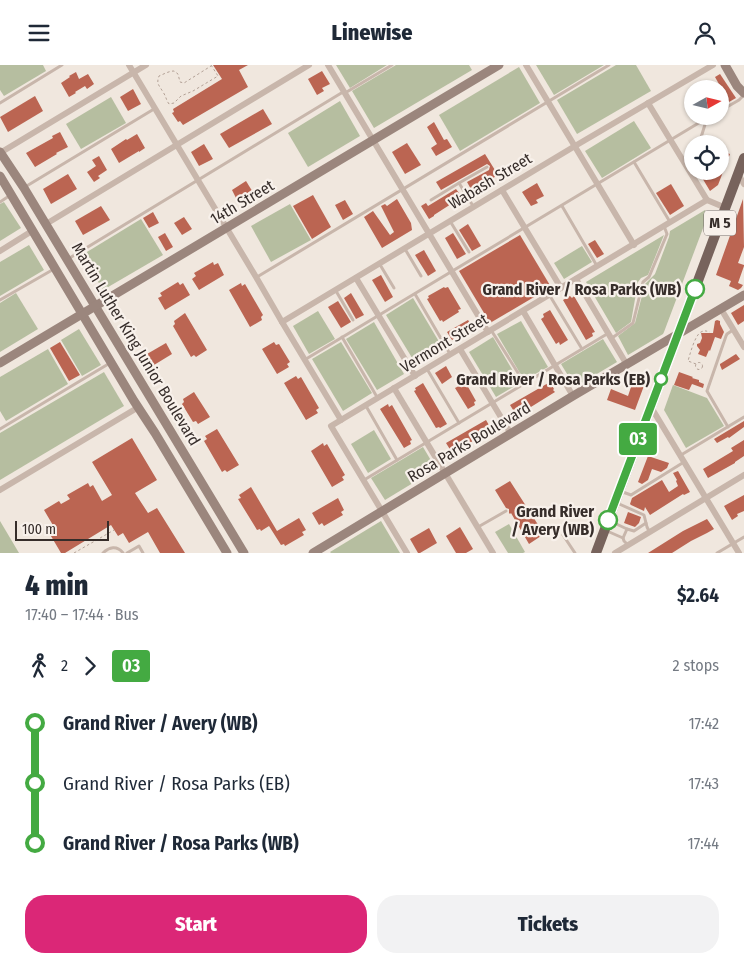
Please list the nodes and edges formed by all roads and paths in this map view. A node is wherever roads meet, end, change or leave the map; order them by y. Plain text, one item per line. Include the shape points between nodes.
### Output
1 (62, 65) edge
2 (129, 65) edge
3 (146, 65) edge
4 (211, 65) edge
5 (309, 65) edge
6 (328, 65) edge
7 (392, 65) edge
8 (500, 65) edge
9 (526, 65) edge
10 (608, 65) edge
11 (713, 65) edge
12 (725, 65) edge
13 (134, 73) junction
14 (344, 92) junction
15 (744, 94) edge
16 (548, 102) junction
17 (0, 103) edge
18 (648, 103) junction
19 (729, 106) edge
20 (155, 109) junction
21 (696, 125) edge
22 (373, 141) junction
23 (671, 141) junction
24 (177, 145) junction
25 (574, 146) junction
26 (0, 153) edge
27 (744, 158) edge
28 (634, 162) junction
29 (684, 162) edge
30 (487, 167) dead end
31 (738, 174) junction
32 (0, 176) edge
33 (695, 180) edge
34 (198, 181) junction
35 (459, 183) junction
36 (598, 184) junction
37 (744, 184) edge
38 (24, 188) junction
39 (402, 189) junction
40 (502, 190) junction
41 (12, 194) junction
42 (431, 200) dead end
43 (707, 200) junction
44 (0, 202) edge
45 (562, 206) junction
46 (473, 207) junction
47 (726, 208) junction
48 (450, 221) junction
49 (670, 222) junction
50 (46, 224) junction
51 (664, 227) junction
52 (524, 228) junction
53 (227, 229) junction
54 (32, 231) junction
55 (428, 234) junction
56 (634, 245) junction
57 (404, 248) junction
58 (0, 251) edge
59 (469, 252) dead end
60 (67, 260) junction
61 (379, 263) junction
62 (598, 266) junction
63 (55, 269) junction
64 (451, 272) junction
65 (421, 276) dead end
66 (256, 277) junction
67 (356, 278) junction
68 (576, 279) junction
69 (82, 284) junction
70 (561, 288) junction
71 (394, 289) dead end
72 (335, 290) junction
73 (69, 293) junction
74 (415, 294) junction
75 (550, 295) junction
76 (744, 295) edge
77 (0, 300) edge
78 (96, 306) junction
79 (721, 309) junction
80 (523, 311) junction
81 (82, 314) junction
82 (379, 316) junction
83 (353, 320) dead end
84 (282, 322) junction
85 (734, 330) junction
86 (489, 331) junction
87 (710, 332) dead end
88 (678, 335) junction
89 (610, 336) junction
90 (342, 337) junction
91 (696, 338) junction
92 (701, 340) dead end
93 (744, 347) edge
94 (460, 349) junction
95 (582, 349) junction
96 (451, 354) junction
97 (305, 359) junction
98 (0, 363) edge
99 (111, 363) junction
100 (696, 364) junction
101 (555, 365) junction
102 (627, 365) junction
103 (702, 367) junction
104 (427, 369) junction
105 (714, 371) junction
106 (415, 376) junction
107 (525, 384) junction
108 (394, 388) junction
109 (573, 396) junction
110 (378, 398) junction
111 (492, 403) junction
112 (366, 405) junction
113 (651, 407) junction
114 (138, 408) junction
115 (744, 417) edge
116 (341, 420) junction
117 (460, 423) junction
118 (168, 426) junction
119 (728, 427) junction
120 (0, 429) edge
121 (155, 433) junction
122 (511, 434) junction
123 (427, 443) junction
124 (183, 451) junction
125 (680, 455) junction
126 (170, 458) junction
127 (397, 460) junction
128 (684, 462) junction
129 (445, 473) junction
130 (744, 475) edge
131 (364, 481) junction
132 (0, 490) edge
133 (619, 490) junction
134 (706, 498) junction
135 (614, 502) junction
136 (382, 511) junction
137 (506, 511) dead end
138 (626, 523) dead end
139 (646, 523) junction
140 (606, 525) junction
141 (631, 525) dead end
142 (478, 527) junction
143 (627, 529) junction
144 (114, 530) dead end
145 (650, 532) junction
146 (563, 535) dead end
147 (744, 537) edge
148 (623, 538) junction
149 (733, 543) junction
150 (628, 545) junction
151 (318, 552) edge
152 (74, 553) edge
153 (103, 553) edge
154 (123, 553) edge
155 (127, 553) edge
156 (143, 553) edge
157 (227, 553) edge
158 (244, 553) edge
159 (407, 553) edge
160 (493, 553) edge
161 (574, 553) edge
162 (596, 553) edge
163 (615, 553) edge
164 (717, 553) edge
165 (739, 553) edge

1 - 17 lane
2 - 13 street
3 - 13 street
4 - 4 path via 218,76 174,103 167,102 157,82 159,76 174,71 184,83
5 - 24 street
6 - 14 street
7 - 14 lane
8 - 22 street, 14th Street
9 - 16 street
10 - 16 lane
11 - 18 street, Wabash Street
12 - 15 street
13 - 20 street
13 - 26 street
14 - 22 street
14 - 34 lane
15 - 19 lane
16 - 25 street
16 - 39 lane
18 - 23 street
18 - 25 street, Wabash Street
20 - 24 street
20 - 38 lane
21 - 23 lane
22 - 39 street
22 - 53 street, 14th Street
23 - 28 lane
23 - 29 street
24 - 34 street
24 - 50 street
25 - 36 street
25 - 40 street, Wabash Street
26 - 38 street, Martin Luther King Junior Boulevard
27 - 31 main road, M 5
28 - 36 lane
28 - 49 lane
30 - 35 lane
31 - 37 street
31 - 47 main road, M 5
32 - 41 street, Martin Luther King Junior Boulevard
33 - 43 street
34 - 53 street
34 - 60 lane
35 - 42 lane
35 - 46 lane
36 - 45 lane
36 - 56 street
38 - 50 street, Martin Luther King Junior Boulevard
39 - 55 street
39 - 66 lane
40 - 46 street, Wabash Street
40 - 52 street
41 - 44 lane
41 - 54 street, Martin Luther King Junior Boulevard
43 - 47 street
43 - 49 street, Vermont Street
45 - 52 lane
45 - 62 lane
46 - 48 street, Wabash Street
47 - 88 main road, M 5
48 - 55 street, Wabash Street
48 - 59 lane
49 - 51 street, Vermont Street
50 - 60 street, Martin Luther King Junior Boulevard
51 - 56 street, Vermont Street
51 - 89 lane via 667,234 649,277 643,282 633,323
52 - 64 lane
52 - 70 street
53 - 66 street
53 - 78 street, 14th Street
54 - 58 street
54 - 63 street, Martin Luther King Junior Boulevard
55 - 57 street, Wabash Street
55 - 64 street
56 - 62 street, Vermont Street
57 - 61 street, Wabash Street
57 - 65 lane
60 - 69 street, Martin Luther King Junior Boulevard
61 - 67 street, Wabash Street
61 - 71 lane
62 - 68 street, Vermont Street
63 - 73 street, Martin Luther King Junior Boulevard
63 - 77 lane
64 - 74 lane
64 - 86 street
66 - 84 street
67 - 72 street, Wabash Street
67 - 82 street
68 - 70 street, Vermont Street
68 - 89 street
69 - 73 street via 80,294
69 - 78 street, Martin Luther King Junior Boulevard
70 - 75 street, Vermont Street
72 - 83 lane
72 - 84 street, Wabash Street
73 - 81 street, Martin Luther King Junior Boulevard
74 - 82 lane
74 - 96 lane
75 - 80 street, Vermont Street
75 - 95 lane
76 - 79 street, Rosa Parks Boulevard
78 - 81 street, 14th Street
78 - 118 street, Martin Luther King Junior Boulevard
79 - 85 street
79 - 88 street, Rosa Parks Boulevard
80 - 86 street, Vermont Street
80 - 101 street
81 - 98 street, 14th Street
81 - 99 street, Martin Luther King Junior Boulevard
82 - 90 lane
82 - 106 street
84 - 97 street
85 - 93 street
85 - 105 lane via 726,336
86 - 94 street, Vermont Street
86 - 107 lane
87 - 91 path via 702,332
88 - 102 street, Rosa Parks Boulevard
88 - 113 main road, M 5
89 - 95 lane
89 - 102 street
90 - 97 lane
90 - 110 lane
91 - 92 path
91 - 100 path via 688,361
94 - 96 street, Vermont Street
94 - 111 street
95 - 101 lane
96 - 104 street, Vermont Street
97 - 116 street
99 - 114 street, Martin Luther King Junior Boulevard
99 - 120 lane
100 - 103 path via 700,362
100 - 103 path via 698,369
101 - 107 lane
101 - 109 street
102 - 109 street, Rosa Parks Boulevard
103 - 105 path
104 - 106 street, Vermont Street
104 - 117 lane
105 - 119 lane via 707,391
106 - 108 street, Vermont Street
107 - 111 lane
108 - 110 street, Vermont Street
108 - 123 street
109 - 122 street, Rosa Parks Boulevard
110 - 112 street, Vermont Street
111 - 117 lane
111 - 122 street
112 - 116 street, Vermont Street
112 - 127 lane
113 - 125 street
113 - 133 main road, M 5
114 - 121 street, Martin Luther King Junior Boulevard
114 - 132 street
115 - 119 lane
116 - 131 street, Vermont Street via 331,426
117 - 123 lane
118 - 121 street via 164,434
118 - 124 street, Martin Luther King Junior Boulevard
119 - 125 lane
121 - 126 street, Martin Luther King Junior Boulevard
122 - 129 street, Rosa Parks Boulevard
123 - 127 lane
123 - 129 street
124 - 126 street via 172,448
124 - 158 street, Martin Luther King Junior Boulevard
125 - 128 street
126 - 157 street, Martin Luther King Junior Boulevard
127 - 131 lane
128 - 133 lane via 631,495
128 - 134 street
129 - 136 street, Rosa Parks Boulevard
129 - 142 street
130 - 134 street
131 - 136 street
133 - 135 main road, M 5
134 - 145 street
134 - 149 street
135 - 139 lane via 644,515
135 - 140 main road, M 5
136 - 151 street, Rosa Parks Boulevard
136 - 159 street
137 - 142 lane
138 - 143 lane
139 - 143 lane via 634,531
139 - 145 lane
140 - 143 lane
140 - 148 lane
140 - 162 main road, M 5
141 - 143 lane
142 - 160 street
143 - 148 lane
144 - 152 path
145 - 150 street
146 - 161 lane
147 - 149 lane
148 - 150 lane
149 - 164 lane
149 - 165 street
150 - 163 street
153 - 154 lane via 115,547
155 - 156 lane via 139,546

